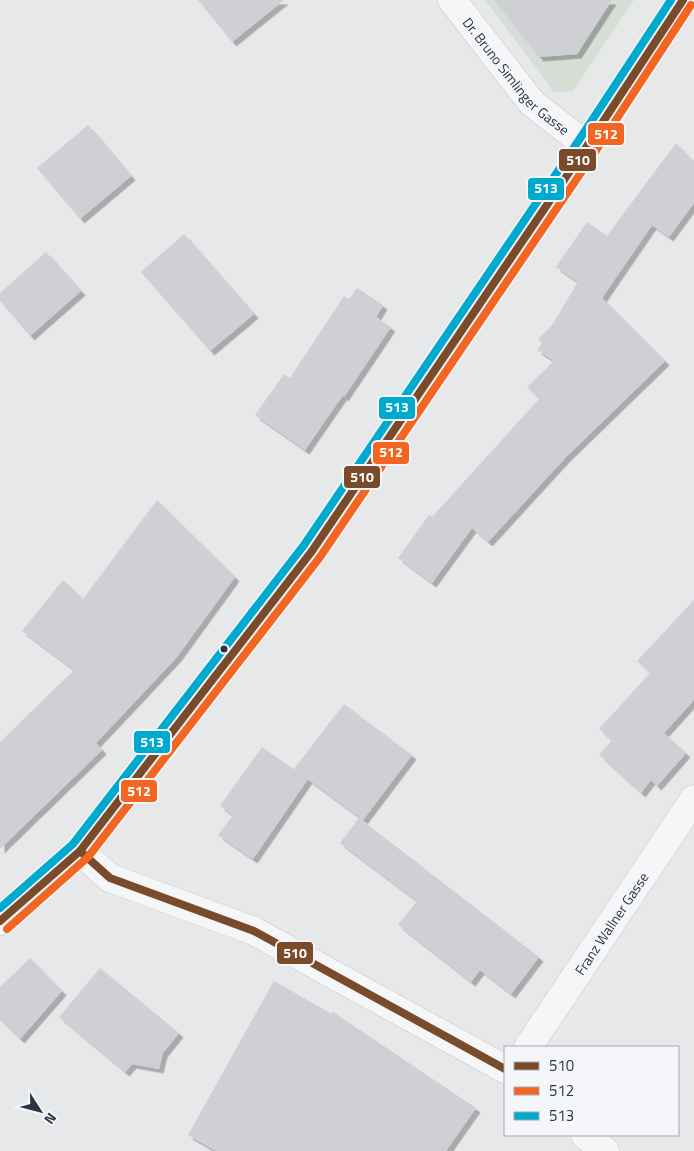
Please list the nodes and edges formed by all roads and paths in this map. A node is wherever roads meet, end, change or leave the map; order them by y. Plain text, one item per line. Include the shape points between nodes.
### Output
1 (452, 0) edge
2 (683, 0) edge
3 (587, 146) junction
4 (694, 799) edge
5 (80, 851) junction
6 (0, 921) edge
7 (529, 1046) edge
8 (504, 1068) edge
9 (586, 1136) edge
10 (604, 1151) edge

1 - 3 street, Dr. Bruno Simlinger Gasse via 532,103
2 - 3 main road
3 - 5 main road via 312,551
4 - 7 street, Franz Wallner Gasse
5 - 6 main road
5 - 8 street via 110,878 254,931
9 - 10 street

